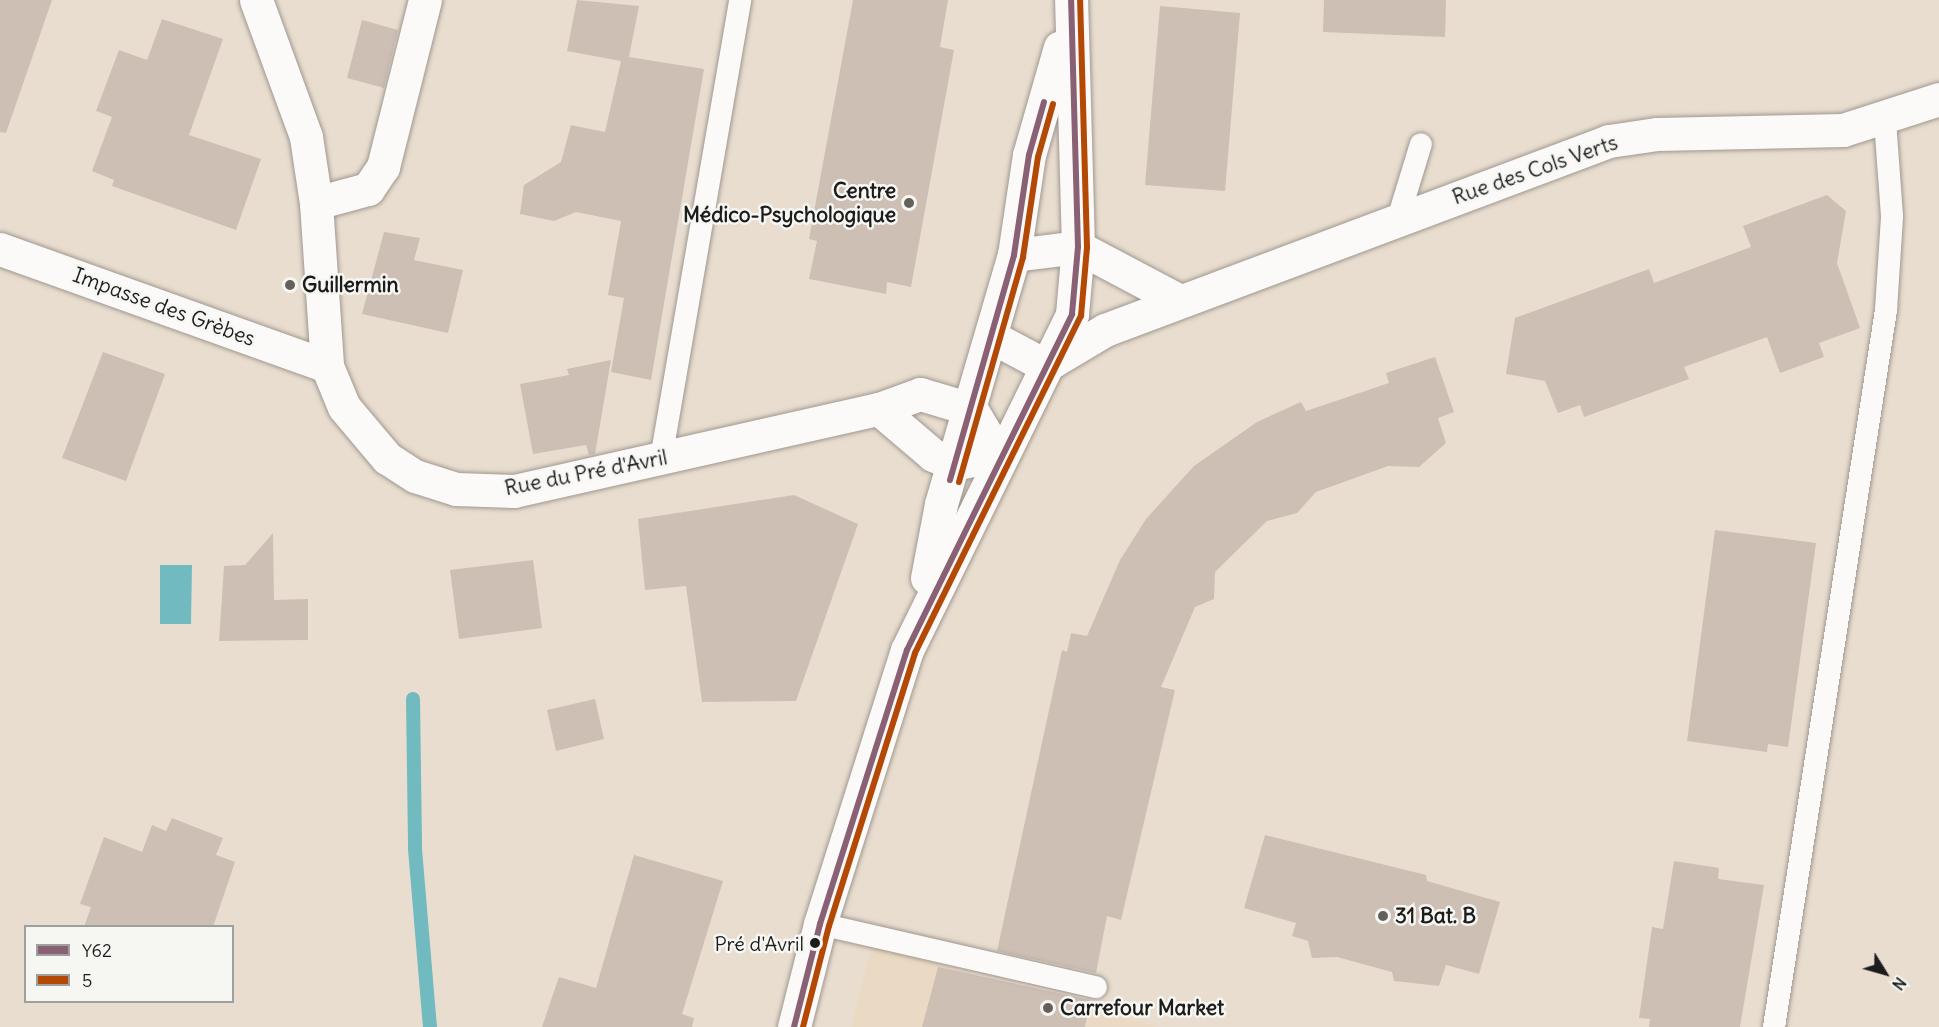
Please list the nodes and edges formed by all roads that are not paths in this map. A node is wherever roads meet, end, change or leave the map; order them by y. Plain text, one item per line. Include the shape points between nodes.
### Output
1 (255, 0) edge
2 (425, 0) edge
3 (740, 0) edge
4 (1070, 7) edge
5 (1939, 99) edge
6 (1885, 120) junction
7 (1421, 144) dead end
8 (316, 203) junction
9 (1398, 219) junction
10 (1078, 247) junction
11 (0, 249) edge
12 (1014, 255) junction
13 (1180, 301) junction
14 (992, 337) junction
15 (1053, 361) junction
16 (327, 366) junction
17 (879, 409) junction
18 (971, 409) junction
19 (998, 454) junction
20 (661, 459) junction
21 (955, 464) junction
22 (920, 616) junction
23 (820, 924) junction
24 (1096, 987) dead end
25 (794, 1027) edge
26 (1774, 1027) edge

1 - 8 street, Rue du Pré d'Avril via 306,136
2 - 8 street via 383,167 368,189
3 - 20 lane
4 - 10 street
4 - 12 street via 1029,155
5 - 6 street, Rue des Cols Verts
6 - 9 street, Rue des Cols Verts via 1790,135 1657,135 1609,141
6 - 26 lane via 1892,216 1886,310
7 - 9 lane
8 - 16 street, Rue du Pré d'Avril
9 - 13 street, Rue des Cols Verts
10 - 12 street
10 - 13 street
10 - 15 street via 1072,314
11 - 16 street, Impasse des Grèbes
12 - 14 street
13 - 15 street, Rue des Cols Verts via 1105,330
14 - 15 street via 1035,360
14 - 18 street
15 - 19 street
16 - 20 street, Rue du Pré d'Avril via 344,407 373,444 415,476 456,489 514,491
17 - 18 street, Rue du Pré d'Avril via 920,394
17 - 20 street, Rue du Pré d'Avril
17 - 21 street via 933,455
18 - 19 street
18 - 21 street
19 - 21 street
19 - 22 street
21 - 22 street via 941,504
22 - 23 street
23 - 24 lane
23 - 25 street

